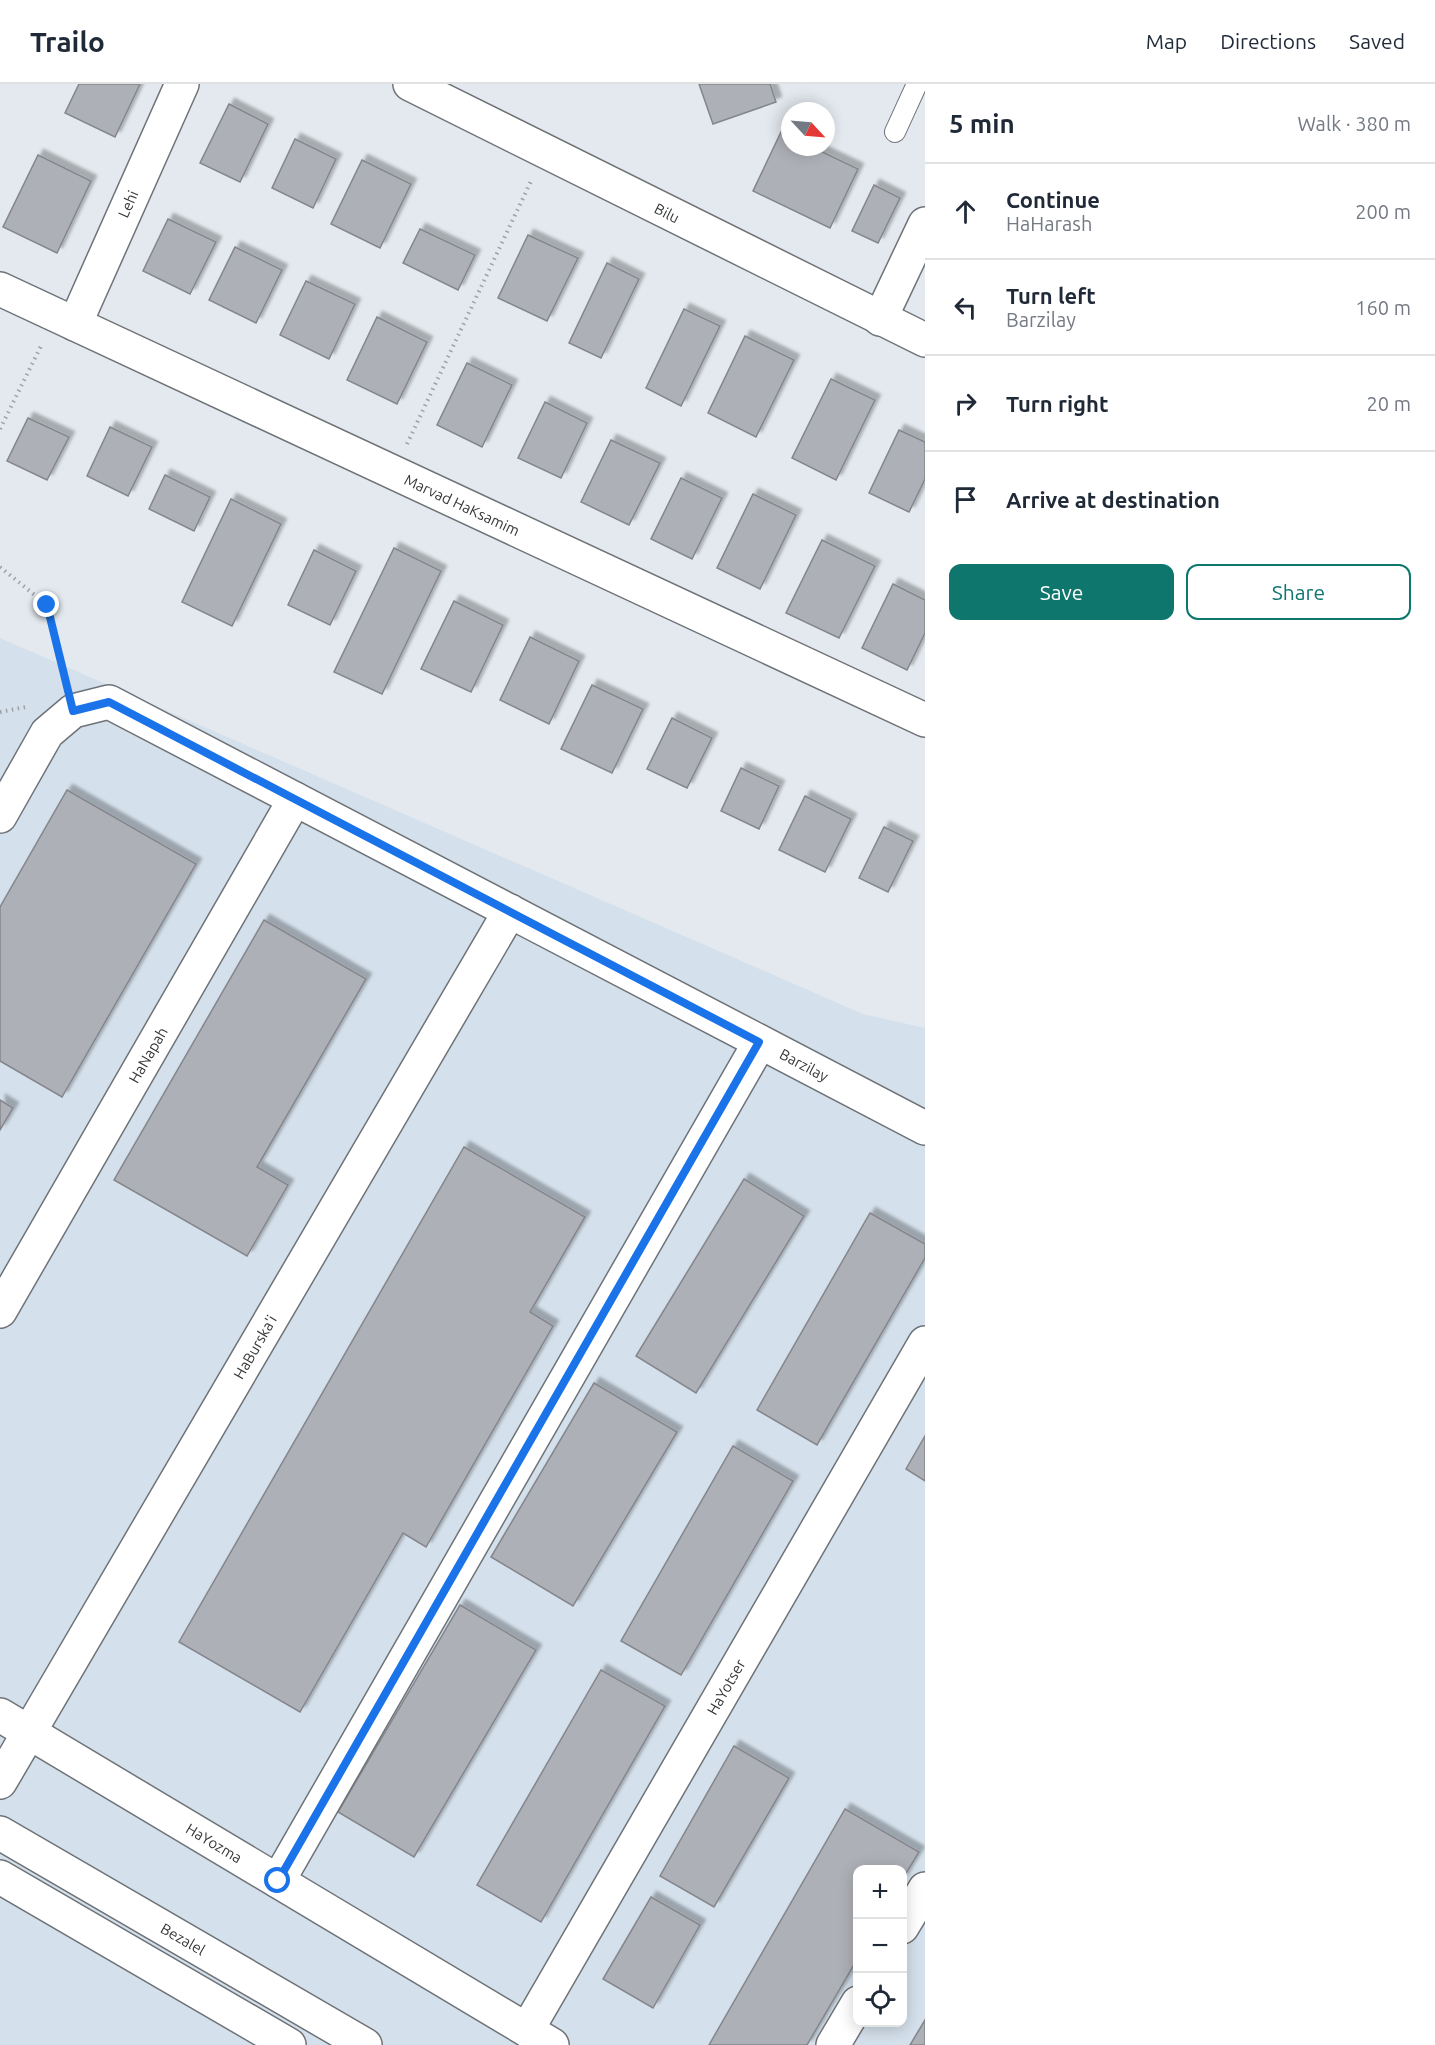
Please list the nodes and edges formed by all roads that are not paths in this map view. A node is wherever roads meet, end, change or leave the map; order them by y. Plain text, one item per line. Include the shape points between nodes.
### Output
1 (182, 84) edge
2 (410, 84) edge
3 (917, 84) edge
4 (895, 132) dead end
5 (925, 224) edge
6 (0, 290) edge
7 (880, 319) junction
8 (65, 320) junction
9 (925, 340) edge
10 (925, 720) edge
11 (295, 799) junction
12 (0, 816) edge
13 (510, 911) junction
14 (759, 1042) junction
15 (925, 1128) edge
16 (0, 1311) edge
17 (925, 1343) edge
18 (0, 1715) edge
19 (29, 1732) junction
20 (0, 1782) edge
21 (0, 1833) edge
22 (0, 1877) edge
23 (278, 1881) junction
24 (925, 1889) edge
25 (907, 1920) edge
26 (853, 2011) edge
27 (540, 2038) edge
28 (289, 2045) edge
29 (365, 2045) edge
30 (833, 2045) edge

1 - 8 street, Lehi
2 - 7 street, Bilu
3 - 4 lane
5 - 7 street
6 - 8 street, Marvad HaKsamim
7 - 9 street, Bilu
8 - 10 street, Marvad HaKsamim
11 - 12 street, Barzilay via 109,702 73,711 47,733
11 - 13 street, Barzilay
11 - 16 street, HaNapah
13 - 14 street, Barzilay
13 - 19 street, HaBurska'i
14 - 15 street, Barzilay
14 - 23 street
17 - 27 street, HaYotser
18 - 19 street, HaYozma
19 - 20 street, HaBurska'i
19 - 23 street, HaYozma
21 - 29 street, Bezalel
22 - 28 street
23 - 27 street, HaYozma
24 - 25 street
26 - 30 street

